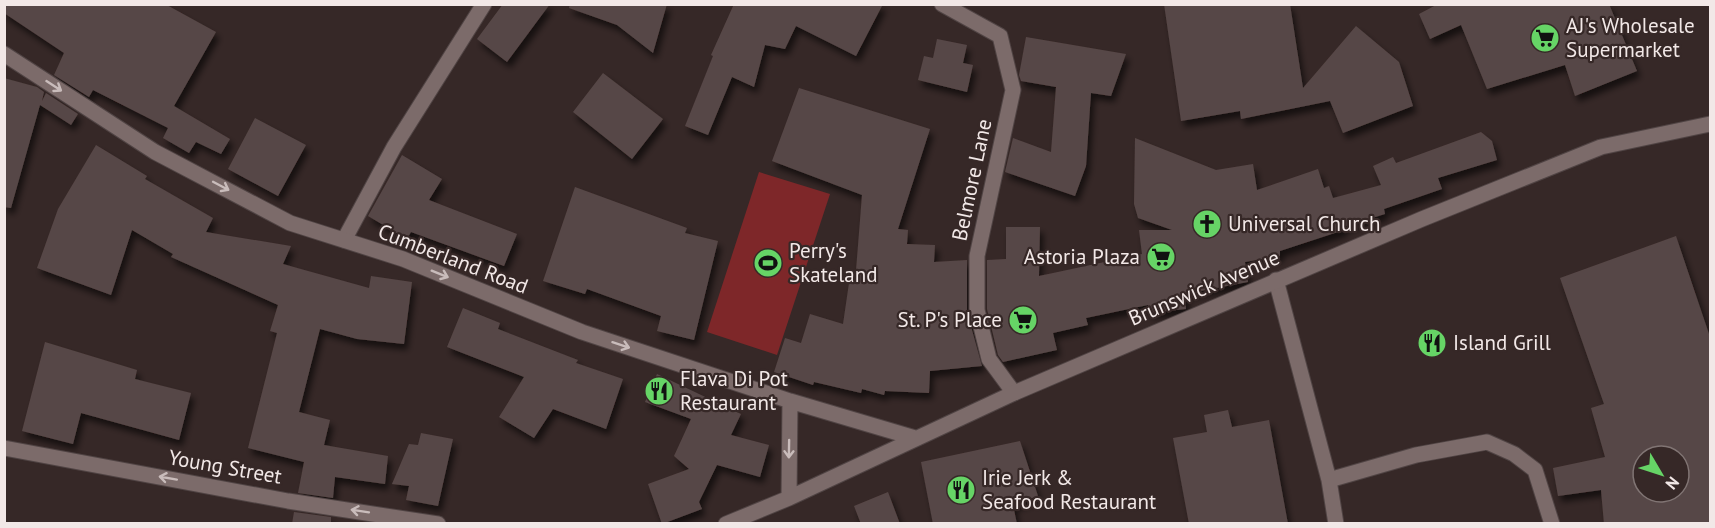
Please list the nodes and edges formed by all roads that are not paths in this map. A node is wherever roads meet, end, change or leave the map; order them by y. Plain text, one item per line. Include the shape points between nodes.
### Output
1 (484, 4) edge
2 (942, 4) edge
3 (4, 54) edge
4 (1710, 124) edge
5 (344, 240) junction
6 (1276, 280) junction
7 (1014, 393) junction
8 (790, 401) junction
9 (915, 438) junction
10 (4, 448) edge
11 (1329, 480) junction
12 (789, 498) junction
13 (438, 524) edge
14 (726, 524) edge
15 (1336, 524) edge
16 (1552, 524) edge

1 - 5 street via 394,147
2 - 7 street, Belmore Lane via 1000,36 1013,90 977,256 978,310 989,359
3 -> 5 street, Cumberland Road via 155,152 290,223
4 - 6 street, Brunswick Avenue via 1601,147
5 -> 8 street, Cumberland Road via 403,259 582,332
6 - 7 street, Brunswick Avenue
6 - 11 street
7 - 9 street, Brunswick Avenue
8 - 9 street, Cumberland Road
8 -> 12 street
9 - 12 street, Brunswick Avenue
13 -> 10 street, Young Street via 288,501
11 - 15 street
11 - 16 street via 1416,455 1487,442 1514,454 1535,470
12 - 14 street, Brunswick Avenue

